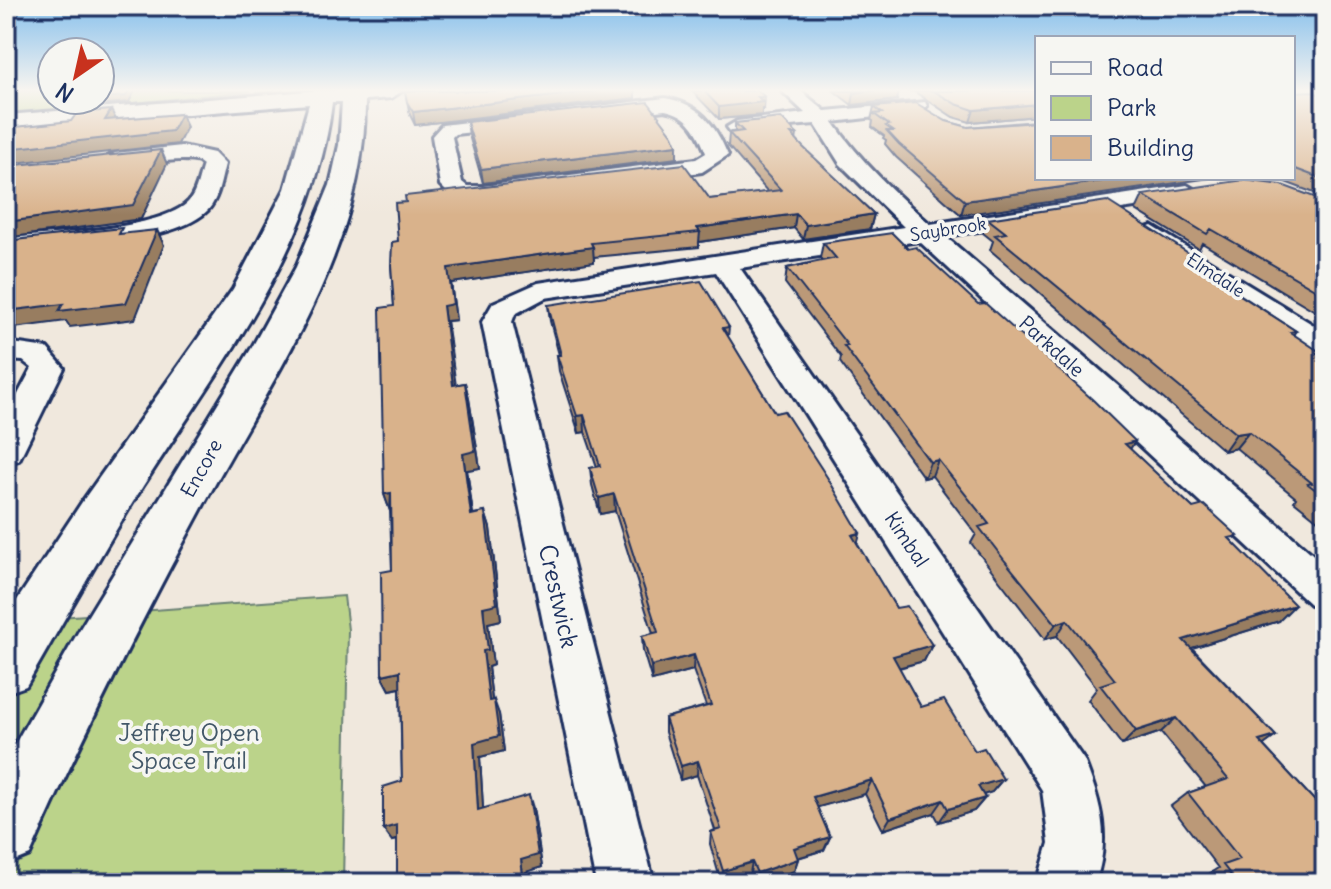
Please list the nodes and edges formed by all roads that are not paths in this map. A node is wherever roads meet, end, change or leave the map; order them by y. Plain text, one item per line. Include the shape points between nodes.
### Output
1 (315, 132) edge
2 (347, 132) edge
3 (446, 132) edge
4 (708, 132) edge
5 (831, 132) edge
6 (96, 161) edge
7 (1207, 189) edge
8 (1107, 205) junction
9 (925, 232) junction
10 (6, 246) edge
11 (724, 264) junction
12 (503, 309) joint
13 (1325, 345) edge
14 (6, 351) edge
15 (6, 451) edge
16 (1325, 591) edge
17 (6, 667) edge
18 (6, 831) edge
19 (625, 883) edge
20 (1066, 883) edge

1 - 17 street via 299,189 250,290 101,512
2 - 18 street, Encore via 352,145 342,190 319,250 47,741
3 - 4 street via 451,185 461,193 483,193 702,165 717,155
5 - 9 street, Parkdale via 858,171
6 - 10 street via 183,153 210,158 214,165 201,203 173,221
7 - 8 street, Saybrook
8 - 9 street, Saybrook
8 - 13 street, Elmdale
9 - 11 street, Saybrook
9 - 16 street, Parkdale
11 - 12 street, Saybrook via 538,291
11 - 20 street, Kimbal via 1065,779 1077,820 1077,858
12 - 19 street, Crestwick via 497,322 500,337
14 - 15 street via 35,354 48,368

